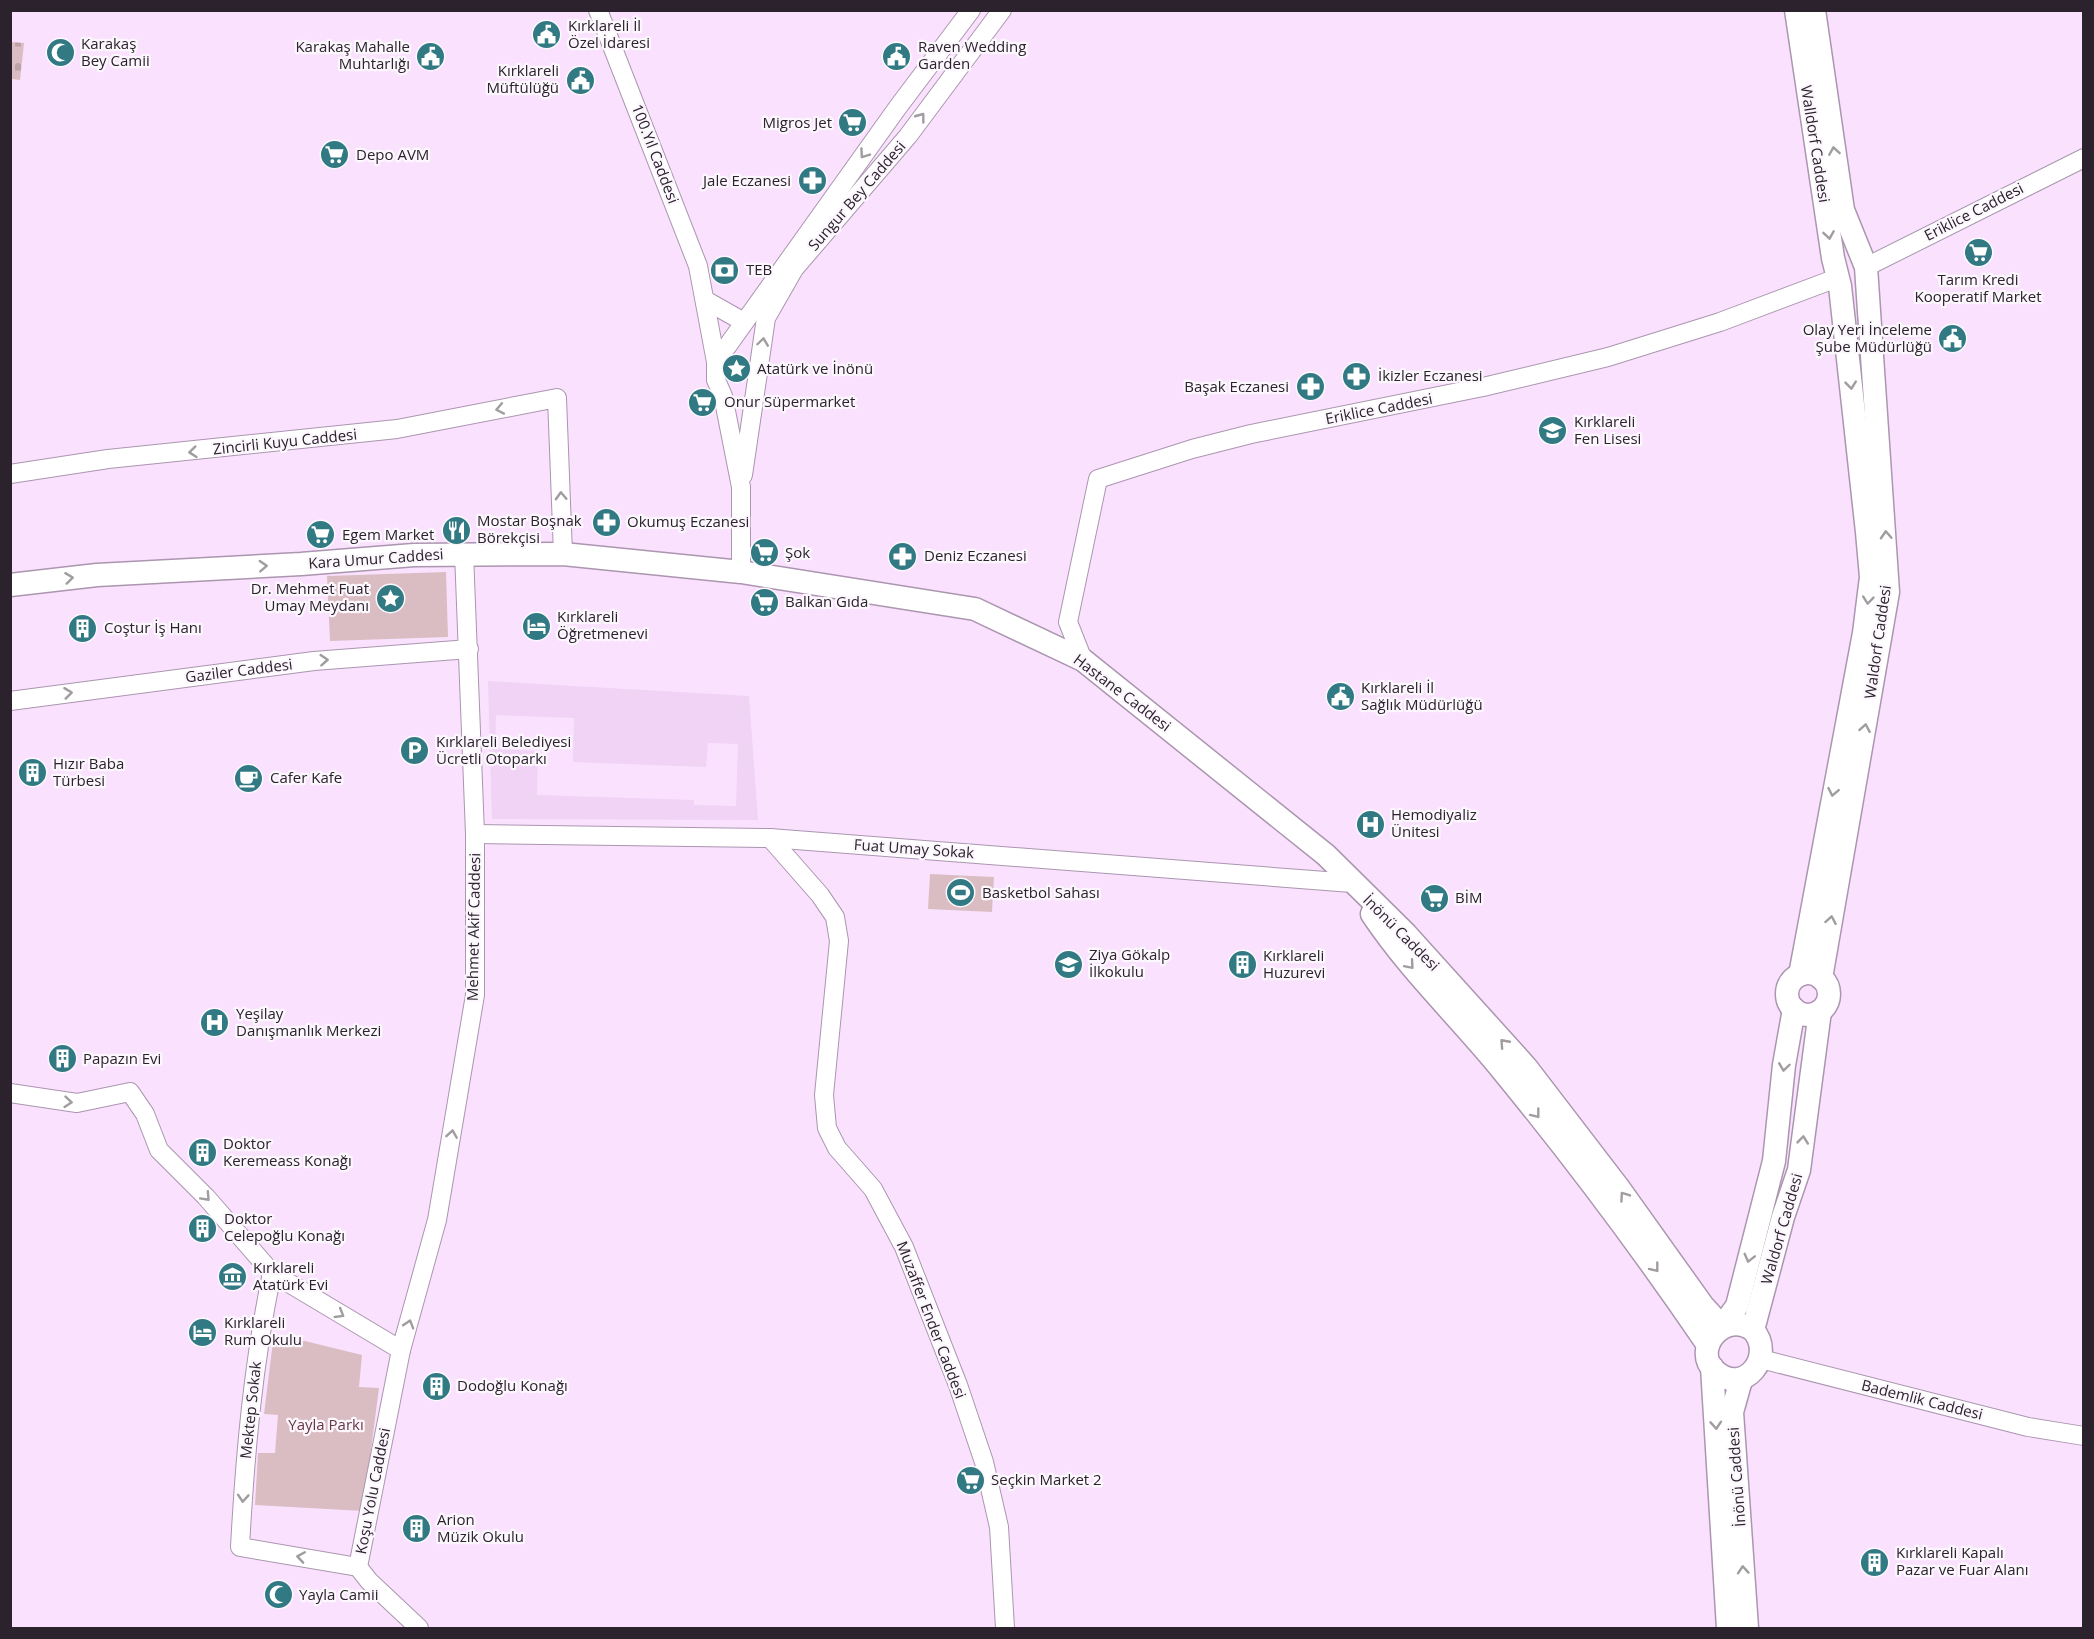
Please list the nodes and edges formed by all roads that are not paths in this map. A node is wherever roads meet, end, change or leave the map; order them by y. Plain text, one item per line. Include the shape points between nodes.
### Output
1 (598, 10) edge
2 (970, 10) edge
3 (1002, 10) edge
4 (1797, 10) edge
5 (1814, 10) edge
6 (2084, 158) edge
7 (1865, 275) junction
8 (1839, 282) junction
9 (705, 300) junction
10 (744, 322) junction
11 (716, 362) junction
12 (723, 396) junction
13 (755, 400) junction
14 (10, 474) edge
15 (741, 487) junction
16 (464, 553) junction
17 (563, 554) junction
18 (741, 572) junction
19 (10, 585) edge
20 (469, 649) junction
21 (1083, 660) junction
22 (10, 701) edge
23 (475, 834) junction
24 (770, 838) junction
25 (1352, 883) junction
26 (1811, 976) junction
27 (1794, 1009) junction
28 (1820, 1011) junction
29 (10, 1093) edge
30 (272, 1273) junction
31 (1722, 1327) junction
32 (1756, 1333) junction
33 (1708, 1345) junction
34 (401, 1350) junction
35 (1761, 1359) junction
36 (1712, 1367) junction
37 (1741, 1380) junction
38 (390, 1401) joint
39 (2084, 1436) edge
40 (358, 1567) junction
41 (419, 1629) edge
42 (1005, 1629) edge
43 (1728, 1629) edge
44 (1747, 1629) edge

1 - 9 street, 100.Yıl Caddesi via 698,266
2 -> 10 street, Sungur Bey Caddesi
13 -> 3 street, Sungur Bey Caddesi via 766,318 794,269 908,136
4 -> 8 main road, Walldorf Caddesi
7 -> 5 main road, Walldorf Caddesi via 1843,210
6 - 7 street, Eriklice Caddesi
7 - 8 main road via 1859,262 1848,261 1842,265
26 -> 7 main road, Waldorf Caddesi via 1888,592
8 - 21 street, Eriklice Caddesi via 1608,357 1192,448 1098,479 1068,622
8 -> 26 main road, Waldorf Caddesi via 1870,577
9 - 10 street
9 - 11 street, 100.Yıl Caddesi
10 - 11 street, Sungur Bey Caddesi
11 - 12 street, 100.Yıl Caddesi via 716,380
12 - 13 street via 739,402
12 - 15 street, 100.Yıl Caddesi
13 - 15 street, 100.Yıl Caddesi
17 -> 14 street, Zincirli Kuyu Caddesi via 557,398 397,429 108,459
15 - 18 street, 100.Yıl Caddesi
16 - 17 main road, Kara Umur Caddesi
19 -> 16 main road, Kara Umur Caddesi via 97,575
16 - 20 street, Mehmet Akif Caddesi
17 - 18 main road, Kara Umur Caddesi
18 - 21 main road, Hastane Caddesi via 975,609
22 -> 20 street, Gaziler Caddesi via 314,661
20 - 23 street, Mehmet Akif Caddesi
21 - 25 main road, Hastane Caddesi via 1326,855
23 - 24 street, Fuat Umay Sokak
34 -> 23 street, Mehmet Akif Caddesi via 437,1220 475,995
24 - 25 street, Fuat Umay Sokak
24 - 42 street, Muzaffer Ender Caddesi via 835,917 839,941 824,1095 827,1128 837,1148 873,1189 904,1247 958,1385 984,1462 999,1527
31 -> 25 main road, İnönü Caddesi via 1526,1067 1406,934
25 -> 33 main road, İnönü Caddesi via 1395,948 1503,1071 1664,1280
26 - 27 main road via 1790,984 1788,998
26 - 28 main road via 1829,994
27 - 28 main road via 1807,1015
27 -> 31 main road, Waldorf Caddesi via 1774,1161 1737,1306
32 -> 28 main road, Waldorf Caddesi via 1783,1217 1799,1170
29 -> 30 street via 77,1103 130,1092 145,1114 159,1150
30 -> 34 street
30 - 40 street, Mektep Sokak via 260,1329 247,1435 240,1547
31 - 32 main road via 1737,1323
31 - 33 main road
32 - 35 main road
33 - 36 main road
34 - 38 street, Mehmet Akif Caddesi
35 - 37 main road, İnönü Caddesi via 1755,1371
35 - 39 street, Bademlik Caddesi via 2028,1427
36 - 37 main road via 1728,1379
36 -> 43 main road, İnönü Caddesi
44 -> 37 main road, İnönü Caddesi via 1732,1412
38 - 40 street, Koşu Yolu Caddesi
40 - 41 street, Koşu Yolu Caddesi

